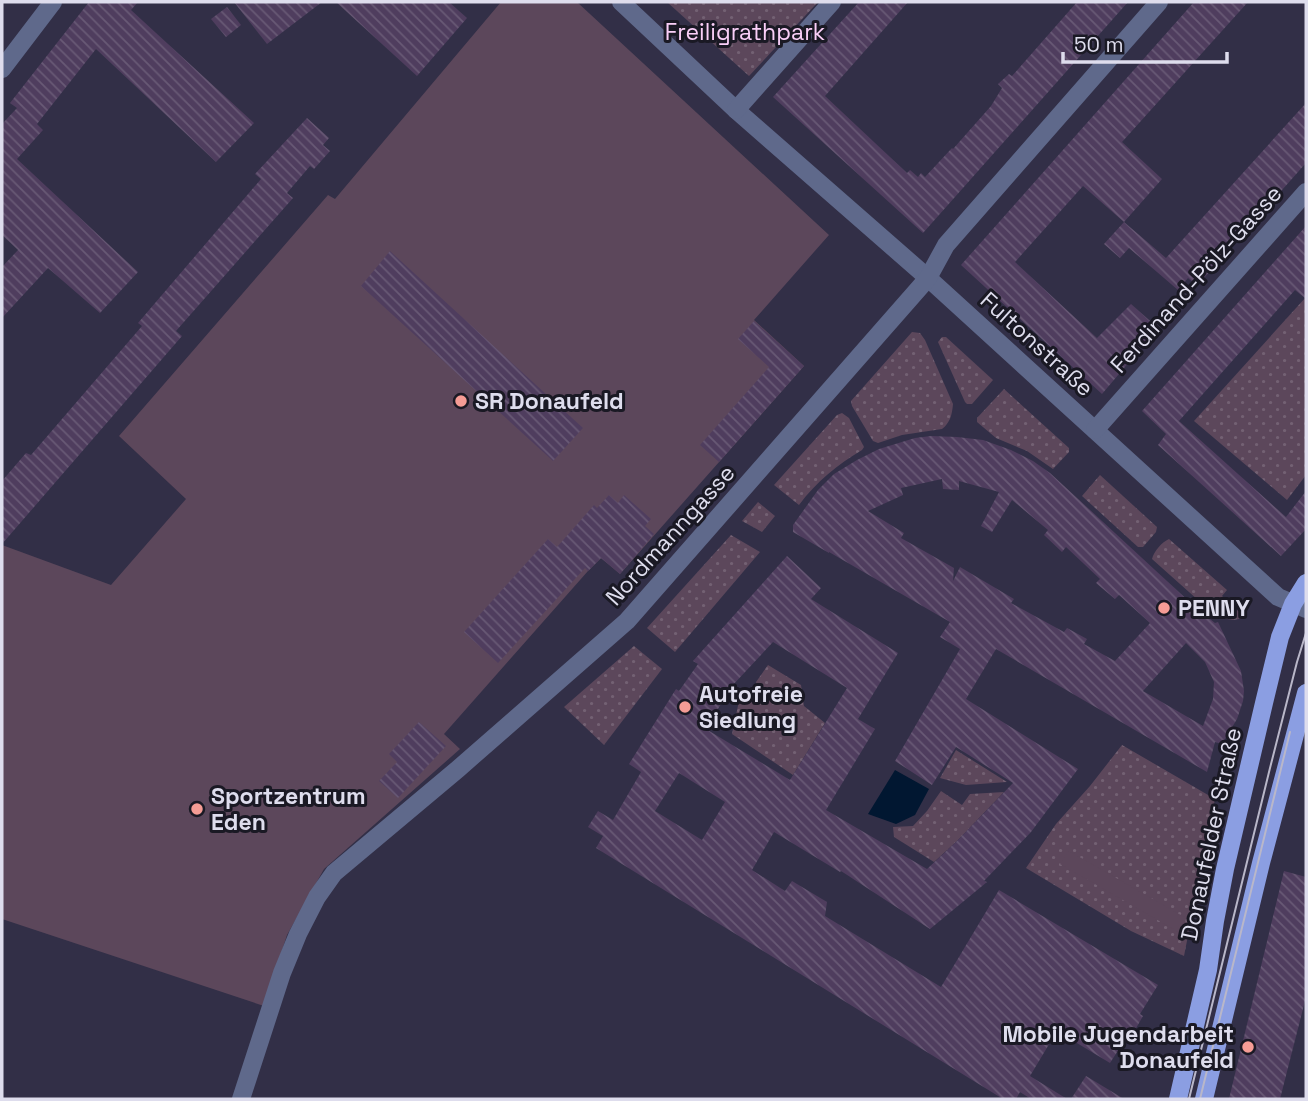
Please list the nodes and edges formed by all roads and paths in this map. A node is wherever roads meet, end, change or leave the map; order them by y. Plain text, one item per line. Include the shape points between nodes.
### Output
1 (54, 2) edge
2 (621, 2) edge
3 (832, 2) edge
4 (1159, 2) edge
5 (2, 69) edge
6 (736, 110) junction
7 (1306, 192) edge
8 (928, 278) junction
9 (1095, 430) junction
10 (1306, 583) edge
11 (1299, 607) edge
12 (1306, 693) edge
13 (241, 1099) edge
14 (1178, 1099) edge
15 (1204, 1099) edge

1 - 5 street
2 - 6 street, Fultonstraße
3 - 6 street
4 - 8 street, Nordmanngasse via 946,245
6 - 8 street, Fultonstraße
7 - 9 street, Ferdinand-Pölz-Gasse
8 - 9 street, Fultonstraße
8 - 13 street, Nordmanngasse via 627,621 334,873 298,934
9 - 11 street, Fultonstraße via 1278,597
10 - 11 main road, Donaufelder Straße
11 - 14 main road, Donaufelder Straße via 1280,637 1225,869 1208,970
12 - 15 main road

